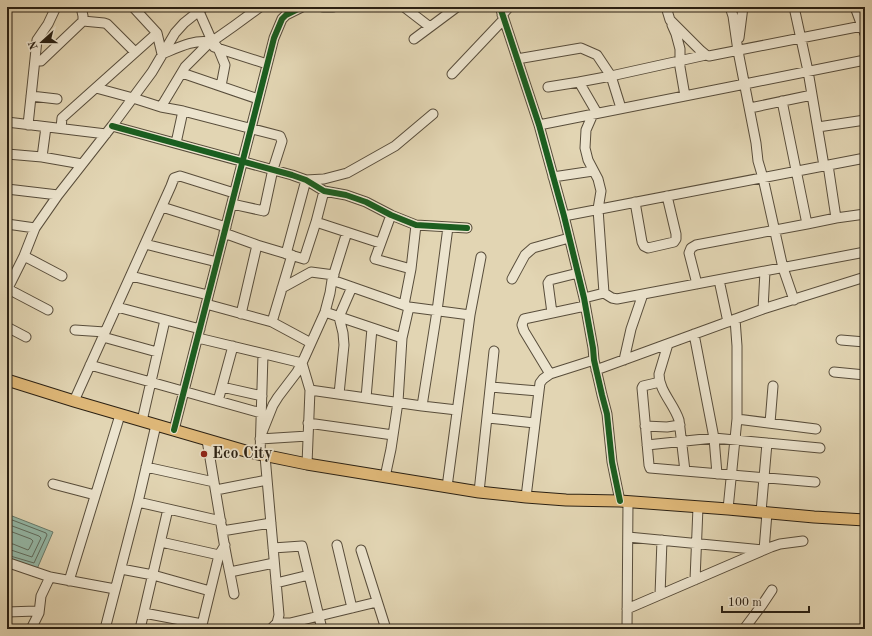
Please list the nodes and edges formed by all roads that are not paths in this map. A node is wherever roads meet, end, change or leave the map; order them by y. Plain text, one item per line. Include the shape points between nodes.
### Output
1 (56, 7) edge
2 (81, 7) edge
3 (133, 7) edge
4 (260, 7) edge
5 (302, 7) edge
6 (323, 7) edge
7 (333, 7) edge
8 (404, 7) edge
9 (456, 7) edge
10 (509, 7) edge
11 (666, 7) edge
12 (730, 7) edge
13 (743, 7) edge
14 (794, 7) edge
15 (200, 8) edge
16 (859, 11) edge
17 (502, 14) edge
18 (83, 20) junction
19 (670, 20) junction
20 (430, 27) junction
21 (864, 30) edge
22 (157, 33) junction
23 (414, 39) dead end
24 (801, 39) junction
25 (212, 44) junction
26 (738, 51) junction
27 (135, 52) junction
28 (162, 54) junction
29 (706, 55) junction
30 (517, 59) junction
31 (681, 60) junction
32 (865, 60) edge
33 (35, 61) junction
34 (267, 64) junction
35 (808, 71) junction
36 (182, 73) junction
37 (452, 74) dead end
38 (611, 76) junction
39 (579, 82) junction
40 (745, 84) junction
41 (221, 86) junction
42 (548, 87) dead end
43 (96, 88) junction
44 (812, 95) junction
45 (31, 96) junction
46 (685, 96) junction
47 (133, 98) junction
48 (57, 99) dead end
49 (258, 99) junction
50 (782, 101) junction
51 (161, 107) junction
52 (621, 108) junction
53 (750, 108) junction
54 (183, 111) junction
55 (433, 114) dead end
56 (595, 114) junction
57 (865, 120) edge
58 (7, 122) edge
59 (28, 124) junction
60 (539, 125) junction
61 (46, 126) junction
62 (112, 126) junction
63 (818, 127) junction
64 (61, 128) junction
65 (251, 129) junction
66 (106, 134) junction
67 (176, 143) junction
68 (7, 154) edge
69 (42, 157) junction
70 (242, 161) junction
71 (864, 161) edge
72 (82, 164) junction
73 (826, 166) junction
74 (273, 170) junction
75 (593, 171) junction
76 (797, 171) junction
77 (553, 177) junction
78 (763, 178) junction
79 (306, 180) junction
80 (7, 189) edge
81 (324, 192) junction
82 (234, 193) junction
83 (58, 195) junction
84 (667, 196) junction
85 (635, 202) junction
86 (232, 204) junction
87 (162, 207) junction
88 (598, 209) junction
89 (865, 214) edge
90 (391, 215) junction
91 (564, 216) junction
92 (836, 218) junction
93 (316, 222) junction
94 (7, 224) edge
95 (807, 224) junction
96 (416, 225) junction
97 (448, 227) junction
98 (35, 228) junction
99 (467, 228) dead end
100 (225, 230) junction
101 (774, 230) junction
102 (347, 232) junction
103 (569, 238) junction
104 (380, 243) junction
105 (145, 244) junction
106 (257, 245) junction
107 (865, 252) edge
108 (289, 254) junction
109 (24, 256) junction
110 (481, 257) dead end
111 (217, 262) junction
112 (783, 268) junction
113 (412, 269) junction
114 (766, 271) junction
115 (578, 273) junction
116 (62, 276) dead end
117 (131, 276) junction
118 (333, 277) junction
119 (865, 277) edge
120 (512, 279) dead end
121 (719, 280) junction
122 (697, 284) junction
123 (352, 286) junction
124 (282, 288) junction
125 (7, 290) edge
126 (604, 293) junction
127 (643, 294) junction
128 (208, 295) junction
129 (794, 300) junction
130 (584, 302) junction
131 (206, 304) junction
132 (406, 306) junction
133 (116, 307) junction
134 (763, 309) junction
135 (48, 310) dead end
136 (437, 311) junction
137 (325, 312) junction
138 (552, 313) junction
139 (241, 314) junction
140 (470, 314) junction
141 (339, 317) junction
142 (164, 320) junction
143 (732, 321) junction
144 (272, 322) junction
145 (7, 326) edge
146 (372, 328) junction
147 (75, 330) dead end
148 (199, 333) junction
149 (104, 334) junction
150 (694, 334) junction
151 (26, 337) dead end
152 (402, 338) junction
153 (841, 340) dead end
154 (865, 342) edge
155 (311, 343) junction
156 (668, 344) junction
157 (233, 346) junction
158 (494, 351) dead end
159 (157, 352) junction
160 (263, 354) junction
161 (594, 360) junction
162 (624, 360) junction
163 (302, 363) junction
164 (90, 365) junction
165 (596, 370) junction
166 (834, 372) dead end
167 (550, 374) junction
168 (865, 375) edge
169 (7, 380) edge
170 (150, 382) junction
171 (660, 382) junction
172 (773, 386) dead end
173 (491, 387) junction
174 (222, 388) junction
175 (310, 390) junction
176 (538, 391) junction
177 (184, 392) junction
178 (339, 394) junction
179 (262, 396) junction
180 (366, 398) junction
181 (74, 401) junction
182 (218, 401) junction
183 (398, 402) junction
184 (422, 406) junction
185 (458, 410) junction
186 (261, 414) junction
187 (120, 415) junction
188 (488, 418) junction
189 (737, 419) junction
190 (142, 421) junction
191 (308, 423) junction
192 (534, 423) junction
193 (770, 423) junction
194 (156, 425) junction
195 (680, 425) junction
196 (645, 426) junction
197 (816, 429) dead end
198 (174, 430) junction
199 (393, 435) junction
200 (308, 436) junction
201 (260, 437) junction
202 (714, 438) junction
203 (207, 440) junction
204 (735, 440) junction
205 (681, 441) junction
206 (767, 442) junction
207 (647, 445) junction
208 (820, 448) dead end
209 (262, 455) junction
210 (307, 464) junction
211 (146, 467) junction
212 (685, 471) junction
213 (717, 474) junction
214 (731, 475) junction
215 (385, 477) junction
216 (764, 478) junction
217 (267, 480) junction
218 (815, 482) dead end
219 (53, 484) dead end
220 (215, 486) junction
221 (447, 487) junction
222 (479, 492) junction
223 (96, 495) junction
224 (526, 498) junction
225 (138, 502) junction
226 (624, 502) junction
227 (698, 507) junction
228 (168, 509) junction
229 (728, 509) junction
230 (764, 513) junction
231 (221, 520) junction
232 (865, 520) edge
233 (271, 523) junction
234 (222, 531) junction
235 (628, 537) junction
236 (662, 540) junction
237 (803, 541) dead end
238 (161, 542) junction
239 (697, 543) junction
240 (225, 545) junction
241 (338, 545) dead end
242 (273, 548) junction
243 (361, 550) dead end
244 (764, 550) junction
245 (219, 555) junction
246 (7, 563) edge
247 (274, 563) junction
248 (121, 569) junction
249 (230, 572) junction
250 (309, 575) junction
251 (153, 576) junction
252 (50, 577) junction
253 (695, 580) junction
254 (69, 581) junction
255 (276, 583) junction
256 (115, 589) junction
257 (772, 590) dead end
258 (210, 591) junction
259 (234, 594) dead end
260 (660, 595) junction
261 (378, 602) junction
262 (352, 608) junction
263 (627, 609) junction
264 (7, 612) edge
265 (39, 613) junction
266 (144, 613) junction
267 (319, 616) junction
268 (274, 626) edge
269 (202, 627) edge
270 (32, 629) edge
271 (104, 629) edge
272 (140, 629) edge
273 (322, 629) edge
274 (386, 629) edge
275 (627, 629) edge
276 (744, 629) edge

1 - 33 street via 37,40
2 - 18 street
3 - 22 street
4 - 25 street
5 - 34 street via 282,19
6 - 7 street
8 - 20 street
9 - 20 street
10 - 17 street
11 - 19 street
12 - 26 street
13 - 26 street
14 - 24 street
15 - 25 street
15 - 28 street via 175,33
16 - 21 street
17 - 30 street
17 - 37 street
18 - 27 street via 107,24
18 - 33 street via 41,61
19 - 29 street
19 - 31 street via 676,34
20 - 23 street
21 - 24 street
22 - 27 street
22 - 28 street
24 - 26 street
24 - 35 street
25 - 28 street via 196,42
25 - 34 street
25 - 36 street via 185,67
25 - 41 street via 224,65
26 - 29 street
26 - 40 street
27 - 43 street
28 - 47 street
29 - 31 street
30 - 38 street via 582,48 597,54
30 - 60 street
31 - 38 street
31 - 46 street
32 - 35 street
33 - 45 street
34 - 49 street
35 - 40 street
35 - 44 street
36 - 41 street
36 - 51 street
38 - 39 street
38 - 52 street
39 - 42 street
39 - 56 street
40 - 46 street
40 - 53 street
41 - 49 street
43 - 47 street
43 - 64 street via 62,118
44 - 50 street
44 - 63 street
45 - 48 street
45 - 59 street
46 - 52 street
47 - 51 street
47 - 62 street
49 - 65 street
50 - 53 street
50 - 76 street
51 - 54 street
52 - 56 street
53 - 78 street
54 - 65 street
54 - 67 street
55 - 79 street via 396,146 347,173 324,179
56 - 60 street
56 - 75 street via 586,130 585,140 586,153
57 - 63 street
58 - 59 street
59 - 61 street
60 - 77 street
61 - 64 street
61 - 69 street
62 - 66 street
62 - 67 street
63 - 73 street
64 - 66 street
65 - 70 street
65 - 74 street via 280,136 282,141
66 - 72 street
67 - 70 street
68 - 69 street
69 - 72 street
70 - 74 street
70 - 82 street
71 - 73 street
72 - 83 street
73 - 76 street
73 - 92 street
74 - 79 street
74 - 86 street via 264,211
75 - 77 street
75 - 88 street via 601,191
76 - 78 street
76 - 95 street
77 - 91 street
78 - 84 street
78 - 101 street
79 - 81 street
79 - 108 street
80 - 83 street
81 - 90 street via 346,195
81 - 93 street
82 - 86 street
82 - 87 street via 180,176 174,178
83 - 98 street
84 - 85 street
84 - 85 street via 676,239 674,242 648,248 642,242
85 - 88 street
86 - 100 street
87 - 100 street
87 - 105 street
88 - 91 street
88 - 126 street
89 - 92 street
90 - 96 street
90 - 104 street
91 - 103 street
92 - 95 street
93 - 102 street
93 - 108 street via 304,259
94 - 98 street
95 - 101 street
96 - 97 street
96 - 113 street
97 - 99 street
97 - 136 street
98 - 109 street
100 - 106 street
100 - 111 street
101 - 112 street
101 - 122 street via 691,248 689,253
102 - 104 street
102 - 118 street
103 - 115 street
103 - 120 street via 533,248 525,255
104 - 113 street via 375,259
105 - 111 street
105 - 117 street
106 - 108 street
106 - 139 street
107 - 112 street
108 - 124 street
109 - 116 street
109 - 125 street
110 - 140 street
111 - 128 street
112 - 114 street
112 - 129 street
113 - 132 street
114 - 121 street
114 - 134 street
115 - 130 street
115 - 138 street via 550,280 548,283
117 - 128 street
117 - 133 street
118 - 123 street
118 - 124 street via 311,272
118 - 137 street
119 - 129 street
121 - 122 street
121 - 143 street
122 - 127 street
123 - 132 street
123 - 141 street
124 - 144 street
125 - 135 street
126 - 127 street via 616,299
126 - 130 street
127 - 162 street
128 - 131 street
129 - 134 street
130 - 138 street
130 - 161 street
131 - 139 street
131 - 148 street
132 - 136 street
132 - 152 street
133 - 142 street
133 - 149 street
134 - 143 street
136 - 140 street
136 - 184 street
137 - 141 street
137 - 155 street
138 - 167 street via 524,318 522,325
139 - 144 street
140 - 185 street
141 - 146 street
141 - 178 street via 344,345
142 - 148 street
142 - 159 street
143 - 150 street
143 - 189 street via 737,346
144 - 155 street
145 - 151 street
146 - 152 street
146 - 180 street
147 - 149 street
148 - 157 street
148 - 177 street
149 - 159 street
149 - 164 street
150 - 156 street
150 - 202 street
152 - 183 street
153 - 154 street
155 - 163 street
156 - 162 street
156 - 171 street via 659,374
157 - 160 street
157 - 174 street
158 - 173 street
159 - 170 street
160 - 163 street
160 - 179 street
161 - 165 street
161 - 167 street
162 - 165 street
163 - 175 street
163 - 201 street via 273,405
164 - 170 street
164 - 181 street
165 - 226 street via 607,414 612,462
166 - 168 street
167 - 176 street via 540,383
169 - 181 main road
170 - 177 street
170 - 190 street
171 - 195 street
171 - 196 street via 642,388
172 - 193 street
173 - 176 street
173 - 188 street
174 - 179 street
174 - 182 street
175 - 178 street
175 - 191 street
176 - 192 street
177 - 182 street
177 - 198 street
178 - 180 street
179 - 186 street
180 - 183 street
181 - 187 main road
182 - 186 street
183 - 184 street
183 - 199 street
184 - 185 street
185 - 221 street
186 - 201 street
187 - 190 main road
187 - 223 street
188 - 192 street
188 - 222 street
189 - 193 street
189 - 204 street
190 - 194 main road
191 - 199 street
191 - 200 street
192 - 224 street
193 - 197 street
194 - 198 main road
194 - 211 street
195 - 196 street
195 - 205 street
196 - 207 street
198 - 203 main road
199 - 215 street
200 - 201 street
200 - 210 street
201 - 209 street
202 - 204 street
202 - 205 street
202 - 213 street
203 - 209 main road
203 - 220 street
204 - 206 street
204 - 214 street
205 - 207 street
205 - 212 street
206 - 208 street
206 - 216 street
207 - 212 street via 650,468
209 - 210 main road
209 - 217 street
210 - 215 main road
211 - 220 street
211 - 225 street
212 - 213 street
213 - 214 street
214 - 216 street
214 - 229 street
215 - 221 main road
216 - 218 street
216 - 230 street
217 - 220 street
217 - 233 street
219 - 223 street
220 - 231 street
221 - 222 main road
222 - 224 main road
223 - 254 street
224 - 226 main road
225 - 228 street
225 - 248 street
226 - 227 main road
226 - 235 street
227 - 229 main road
227 - 239 street
228 - 231 street
228 - 238 street
229 - 230 main road
230 - 232 main road
230 - 244 street
231 - 234 street
233 - 234 street
233 - 242 street
234 - 240 street
235 - 236 street
235 - 263 street
236 - 239 street
236 - 260 street
237 - 244 street via 780,544
238 - 245 street
238 - 251 street
239 - 244 street
239 - 253 street
240 - 245 street
240 - 249 street
241 - 262 street
242 - 247 street
242 - 250 street via 302,546
243 - 261 street
244 - 253 street
245 - 258 street
246 - 252 street
247 - 249 street
247 - 255 street
248 - 251 street
248 - 256 street
249 - 259 street
250 - 255 street
250 - 267 street
251 - 258 street
251 - 266 street
252 - 254 street
252 - 265 street via 41,596
253 - 260 street
254 - 256 street
255 - 268 street via 279,615
256 - 271 street
257 - 276 street
258 - 269 street
260 - 263 street
261 - 262 street
261 - 274 street
262 - 267 street
263 - 275 street
264 - 265 street
265 - 270 street
266 - 269 street
266 - 272 street
267 - 268 street
267 - 273 street

